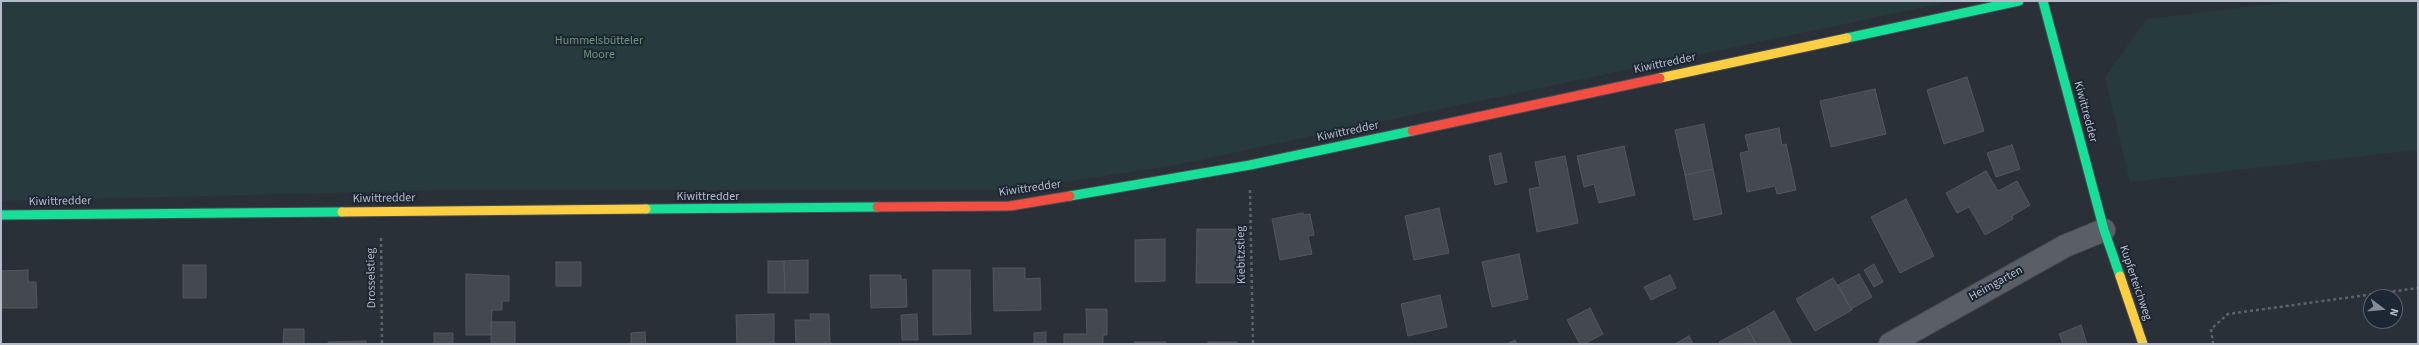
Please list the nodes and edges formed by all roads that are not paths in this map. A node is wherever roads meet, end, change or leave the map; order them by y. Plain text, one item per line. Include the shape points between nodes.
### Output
1 (2019, 1) edge
2 (2043, 1) edge
3 (1, 215) edge
4 (2104, 230) junction
5 (1890, 344) edge
6 (2143, 344) edge

1 - 3 street, Kiwittredder via 1250,165 1010,206
2 - 4 street, Kiwittredder
4 - 5 street, Heimgarten via 2065,246
4 - 6 street, Kupferteichweg

